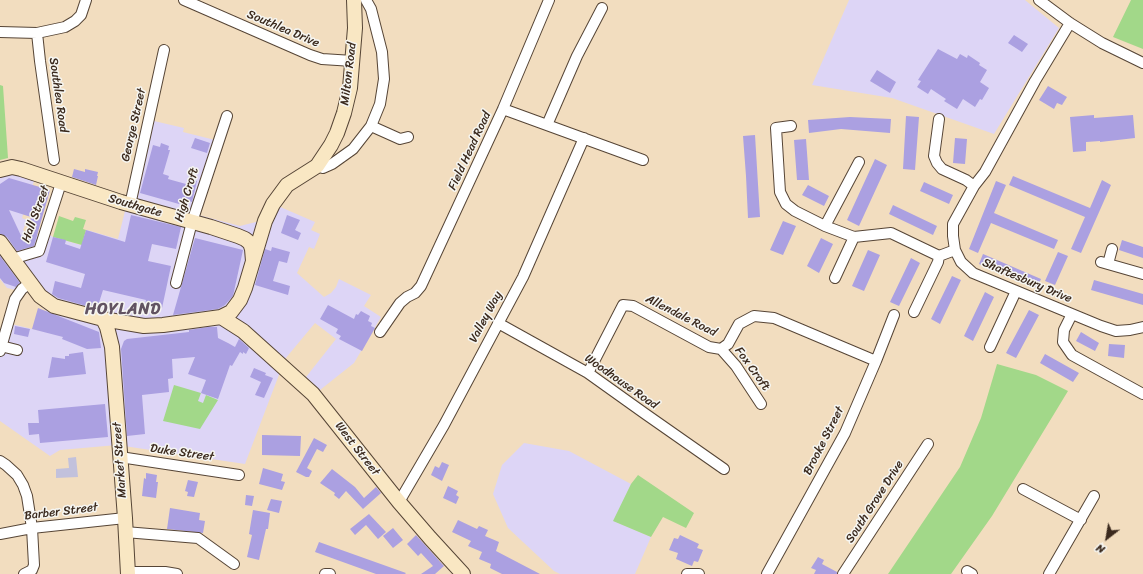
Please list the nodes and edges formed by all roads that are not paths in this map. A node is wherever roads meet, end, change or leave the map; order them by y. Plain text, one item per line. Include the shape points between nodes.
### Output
1 (86, 0) edge
2 (184, 0) edge
3 (354, 0) edge
4 (366, 0) edge
5 (549, 0) edge
6 (1039, 0) edge
7 (602, 8) dead end
8 (1070, 24) junction
9 (0, 32) edge
10 (37, 33) junction
11 (164, 50) dead end
12 (353, 62) junction
13 (1143, 63) edge
14 (503, 109) junction
15 (227, 116) dead end
16 (939, 119) dead end
17 (547, 124) junction
18 (371, 126) junction
19 (791, 126) dead end
20 (408, 137) dead end
21 (584, 138) junction
22 (54, 160) dead end
23 (643, 160) dead end
24 (859, 162) dead end
25 (317, 166) junction
26 (0, 170) edge
27 (61, 183) junction
28 (974, 186) junction
29 (130, 205) junction
30 (265, 221) junction
31 (192, 222) junction
32 (826, 226) junction
33 (232, 234) junction
34 (854, 237) junction
35 (0, 242) edge
36 (1112, 249) dead end
37 (955, 250) junction
38 (939, 256) junction
39 (12, 260) junction
40 (253, 262) junction
41 (1143, 274) edge
42 (835, 278) dead end
43 (30, 283) junction
44 (176, 283) dead end
45 (1016, 291) junction
46 (240, 300) junction
47 (914, 312) dead end
48 (1072, 314) junction
49 (894, 315) dead end
50 (221, 317) junction
51 (103, 319) junction
52 (498, 323) junction
53 (144, 326) junction
54 (1143, 327) edge
55 (243, 331) junction
56 (380, 332) dead end
57 (2, 335) edge
58 (112, 347) junction
59 (990, 347) dead end
60 (1, 349) edge
61 (721, 349) junction
62 (17, 350) dead end
63 (876, 361) junction
64 (588, 373) junction
65 (1143, 394) edge
66 (761, 404) dead end
67 (928, 444) dead end
68 (120, 457) junction
69 (0, 461) edge
70 (724, 469) dead end
71 (239, 475) dead end
72 (1023, 490) dead end
73 (1094, 496) dead end
74 (399, 502) junction
75 (1081, 520) junction
76 (125, 525) junction
77 (32, 528) junction
78 (0, 534) edge
79 (234, 564) dead end
80 (127, 573) edge
81 (24, 574) edge
82 (178, 574) edge
83 (324, 574) edge
84 (330, 574) edge
85 (463, 574) edge
86 (687, 574) edge
87 (699, 574) edge
88 (767, 574) edge
89 (843, 574) edge
90 (1049, 574) edge

1 - 10 street via 81,15 75,21 65,27
2 - 12 street, Southlea Drive via 310,55 322,59
3 - 12 main road, Milton Road
4 - 18 street, Milton Road via 371,9 382,52 384,79 380,104
5 - 14 street, Field Head Road
6 - 8 street
7 - 17 street via 577,56
8 - 13 street
8 - 28 street, Shaftesbury Drive via 985,172
9 - 10 street
10 - 22 street, Southlea Road
11 - 29 street, George Street
12 - 25 main road, Milton Road via 341,124
14 - 17 street
14 - 56 street, Field Head Road via 421,286 415,293 396,303
15 - 31 street, High Croft
16 - 28 street via 934,156 937,163
17 - 21 street
18 - 20 street via 400,139
18 - 25 street, Milton Road via 345,155 323,168
19 - 32 street via 776,128 780,192 786,204 795,211
21 - 23 street
21 - 52 street, Valley Way via 523,277
24 - 32 street
25 - 30 main road, Milton Road via 287,185 273,204
26 - 27 main road, Southgate via 12,167
27 - 29 main road, Southgate
27 - 39 street, Hall Street via 39,250
28 - 37 street, Shaftesbury Drive via 953,224
29 - 31 main road, Southgate
30 - 33 main road via 254,230
30 - 40 main road, Milton Road
31 - 33 main road, Southgate
31 - 44 street, High Croft
32 - 34 street
33 - 40 main road, Southgate via 250,243
34 - 38 street via 891,234
34 - 42 street
35 - 39 main road
36 - 41 street via 1105,263
37 - 38 street
37 - 45 street, Shaftesbury Drive via 973,273
38 - 47 street
39 - 43 main road
40 - 46 main road, Milton Road
43 - 51 main road via 40,296 54,306
43 - 57 street via 15,299
45 - 48 street, Shaftesbury Drive
45 - 59 street
46 - 50 main road via 231,312
46 - 55 main road via 239,313
48 - 54 street, Shaftesbury Drive via 1116,331
48 - 65 street via 1064,330 1063,342 1072,355
49 - 63 street, Brooke Street
50 - 53 main road
50 - 55 main road, West Street
51 - 53 main road
51 - 58 main road, Market Street
52 - 64 street, Woodhouse Road
52 - 74 street, Valley Way
53 - 58 main road via 127,331 115,340
55 - 74 main road, West Street via 313,394
57 - 60 street
58 - 68 main road, Market Street
60 - 62 street
61 - 63 street, Allendale Road via 728,344 739,324 754,316 774,318
61 - 64 street, Allendale Road via 709,347 633,306 623,305
61 - 66 street, Fox Croft via 736,366
63 - 88 street, Brooke Street via 845,433
64 - 70 street, Woodhouse Road
67 - 89 street, South Grove Drive
68 - 71 street, Duke Street
68 - 76 main road, Market Street
69 - 77 street via 17,475 23,484
72 - 75 street
73 - 75 street
74 - 85 main road, West Street
75 - 90 street
76 - 77 street, Barber Street
76 - 79 street, Barber Street via 198,538
76 - 80 main road, Market Street
77 - 78 street, Barber Street
77 - 81 street via 34,566
80 - 82 street
83 - 84 street
86 - 87 street

